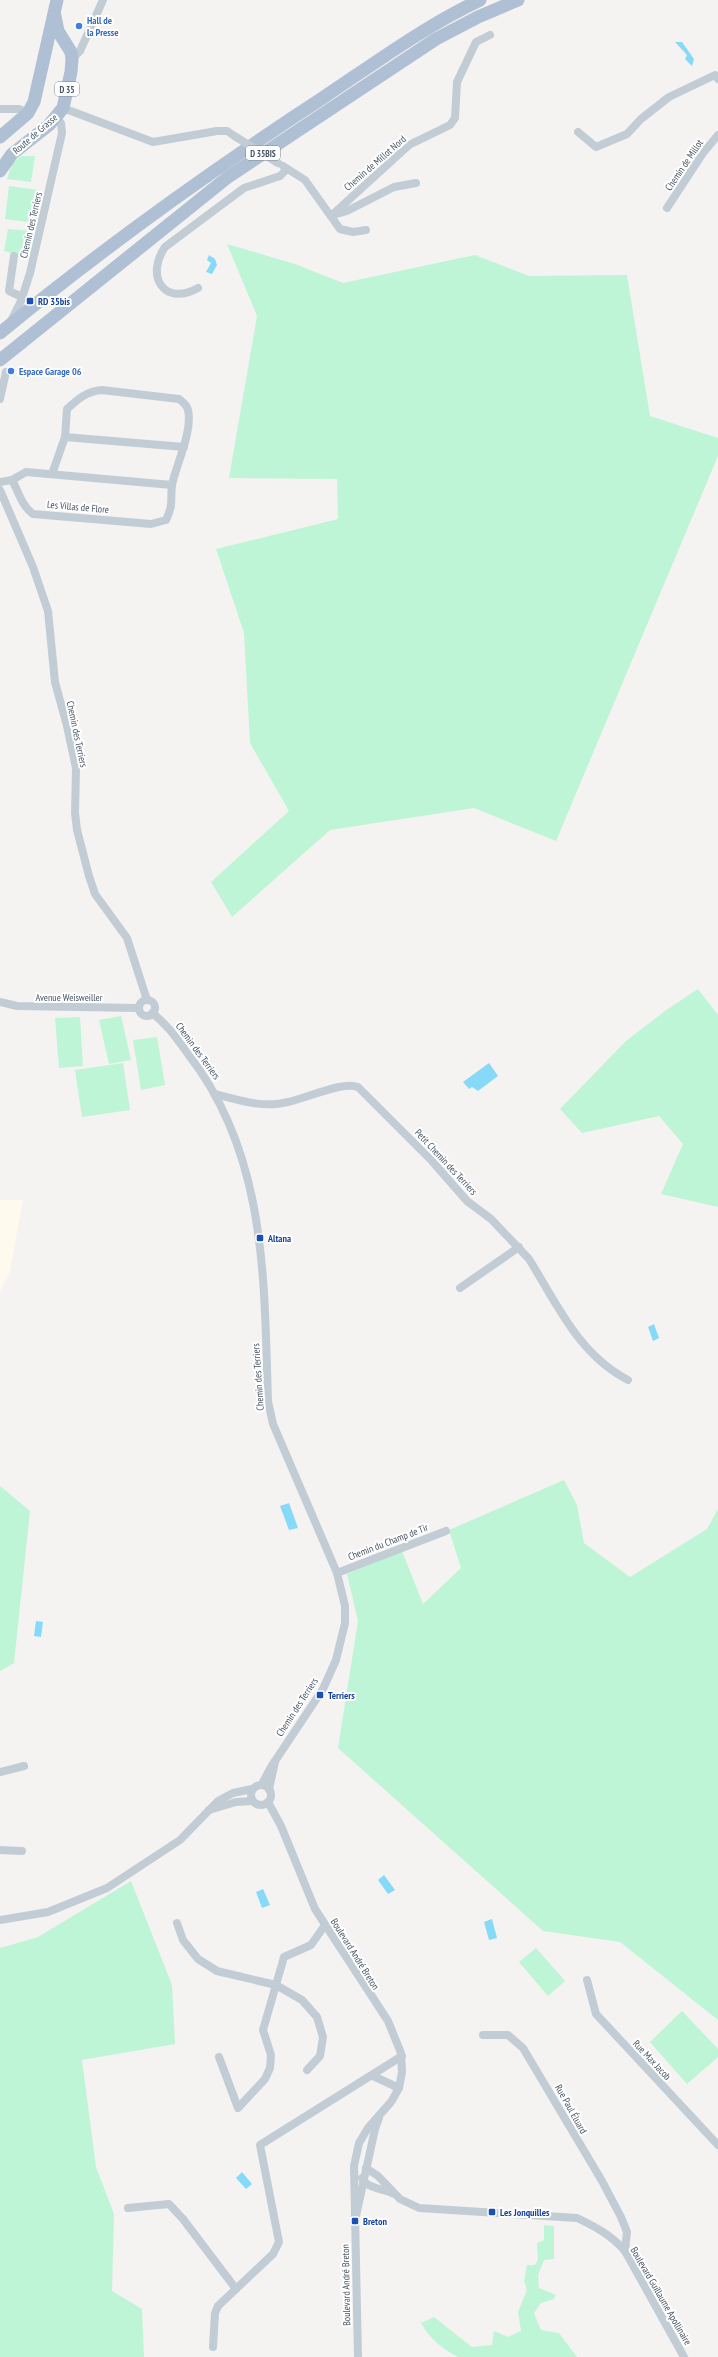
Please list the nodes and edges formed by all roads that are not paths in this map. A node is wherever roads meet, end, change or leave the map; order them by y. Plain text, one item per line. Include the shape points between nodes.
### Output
1 (57, 0) edge
2 (103, 0) edge
3 (480, 0) edge
4 (518, 0) edge
5 (55, 16) junction
6 (490, 35) dead end
7 (64, 43) junction
8 (47, 50) junction
9 (72, 59) junction
10 (718, 79) edge
11 (0, 109) edge
12 (28, 113) junction
13 (59, 113) junction
14 (578, 132) dead end
15 (718, 135) edge
16 (0, 138) edge
17 (2, 166) edge
18 (287, 169) junction
19 (416, 183) dead end
20 (667, 208) dead end
21 (331, 216) junction
22 (366, 230) dead end
23 (14, 256) dead end
24 (198, 288) dead end
25 (22, 297) junction
26 (1, 333) edge
27 (0, 360) edge
28 (6, 372) dead end
29 (0, 399) edge
30 (65, 437) junction
31 (184, 447) junction
32 (52, 474) junction
33 (12, 480) junction
34 (0, 482) edge
35 (172, 485) junction
36 (0, 490) edge
37 (146, 1000) junction
38 (0, 1002) edge
39 (139, 1008) junction
40 (152, 1013) junction
41 (215, 1094) junction
42 (519, 1247) junction
43 (460, 1288) dead end
44 (628, 1380) dead end
45 (446, 1531) dead end
46 (337, 1573) junction
47 (24, 1766) dead end
48 (0, 1772) edge
49 (266, 1786) junction
50 (252, 1789) junction
51 (252, 1801) junction
52 (268, 1802) junction
53 (208, 1810) junction
54 (0, 1850) edge
55 (22, 1851) dead end
56 (0, 1920) edge
57 (177, 1923) dead end
58 (325, 1925) junction
59 (587, 1980) dead end
60 (276, 1985) junction
61 (483, 2035) dead end
62 (402, 2056) junction
63 (219, 2057) dead end
64 (307, 2070) dead end
65 (373, 2076) junction
66 (399, 2088) junction
67 (381, 2114) junction
68 (718, 2145) edge
69 (354, 2166) junction
70 (366, 2168) junction
71 (362, 2178) junction
72 (354, 2182) junction
73 (393, 2193) junction
74 (128, 2208) dead end
75 (354, 2220) junction
76 (622, 2220) junction
77 (615, 2240) junction
78 (625, 2251) junction
79 (236, 2289) junction
80 (213, 2347) dead end
81 (359, 2354) edge
82 (684, 2357) edge

1 - 5 main road, Route de Grasse
2 - 9 street via 80,51
3 - 26 main road, D 35BIS via 432,26 203,178
4 - 27 main road, D 35BIS via 436,39 228,177
5 - 7 main road, Route de Grasse
5 - 8 main road, Route de Grasse
6 - 21 street, Chemin de Millot Nord via 476,42 457,82 455,118 450,125 409,145
7 - 8 main road
7 - 9 main road, Route de Grasse via 71,52
8 - 12 main road, Route de Grasse via 37,92
9 - 13 main road, Route de Grasse / D 35 via 71,72
10 - 14 street via 715,74 704,78 669,97 641,119 627,134 596,146
11 - 12 street via 19,109
12 - 16 main road, Route de Grasse
13 - 17 main road, Route de Grasse
13 - 18 street, bridge via 153,142 226,131
13 - 25 street, Chemin des Terriers via 62,132
15 - 20 street, Chemin de Millot
18 - 21 street via 305,180
18 - 24 street via 280,176 244,188 165,247 158,258 159,283 171,293 187,294
19 - 21 street, Chemin de Millot Nord via 394,187 347,211
21 - 22 street via 345,232
23 - 25 street via 9,291
25 - 26 street, Chemin des Terriers via 16,313
28 - 29 street
30 - 31 street
30 - 31 street, Les Villas de Flore via 67,409 82,396 94,390 102,390 178,399 187,405 189,411
30 - 32 street, Les Villas de Flore
31 - 35 street, Les Villas de Flore
32 - 33 street via 26,472
32 - 35 street
33 - 34 street
33 - 35 street, Les Villas de Flore via 20,492 22,502 33,514 151,524 166,520 172,506
36 - 37 street, Chemin des Terriers via 33,567 48,610 55,682 76,768 77,830 89,876 95,894 127,938
37 - 39 street
37 - 40 street via 154,1004
38 - 39 street, Avenue Weisweiller via 17,1006
39 - 40 street via 145,1015
40 - 41 street, Chemin des Terriers via 163,1021 205,1075
41 - 42 street, Petit Chemin des Terriers via 275,1105 303,1099 344,1085 358,1087 432,1161 467,1201 491,1219
41 - 46 street, Chemin des Terriers via 233,1129 258,1219 265,1302 268,1401 272,1424
42 - 43 street
42 - 44 street, Petit Chemin des Terriers via 583,1345 613,1372
45 - 46 street, Chemin du Champ de Tir
46 - 49 street, Chemin des Terriers via 345,1623 336,1660 320,1695 275,1762
47 - 48 street
49 - 50 street via 256,1785
49 - 52 street via 271,1797
50 - 51 street
50 - 53 street via 233,1793
51 - 52 street via 260,1805
51 - 53 street via 236,1802
52 - 58 street, Boulevard André Breton via 281,1826 313,1904
53 - 56 street via 180,1840 107,1888 48,1912
54 - 55 street
57 - 60 street via 183,1940 198,1959 217,1971
58 - 60 street via 311,1945 284,1957
58 - 62 street, Boulevard André Breton via 388,2021
59 - 68 street, Rue Max Jacob via 596,2014
60 - 63 street via 264,2030 271,2055 270,2068 266,2079 238,2108
60 - 64 street via 302,2000 317,2017 323,2037 320,2056
61 - 76 street, Rue Paul Éluard via 508,2035 523,2048 602,2181
62 - 65 street
62 - 66 street, Boulevard André Breton
65 - 66 street
65 - 79 street via 270,2136 260,2145 279,2242 273,2254
66 - 67 street, Boulevard André Breton
67 - 69 street, Boulevard André Breton via 359,2143
67 - 70 street, Boulevard André Breton via 374,2129
69 - 71 street
69 - 72 street, Boulevard André Breton
70 - 71 street
70 - 73 street, Boulevard Guillaume Apollinaire via 378,2176
71 - 72 street
71 - 73 street, Boulevard Guillaume Apollinaire
71 - 75 street, Boulevard André Breton via 360,2205
72 - 75 street, Boulevard André Breton
73 - 77 street, Boulevard Guillaume Apollinaire via 419,2208 577,2218
74 - 79 street via 169,2204 184,2219
75 - 81 street, Boulevard André Breton
76 - 77 street via 622,2230
76 - 78 street, Rue Paul Éluard via 627,2232
77 - 78 street, Boulevard Guillaume Apollinaire
78 - 82 street, Boulevard Guillaume Apollinaire
79 - 80 street via 222,2300 215,2313

